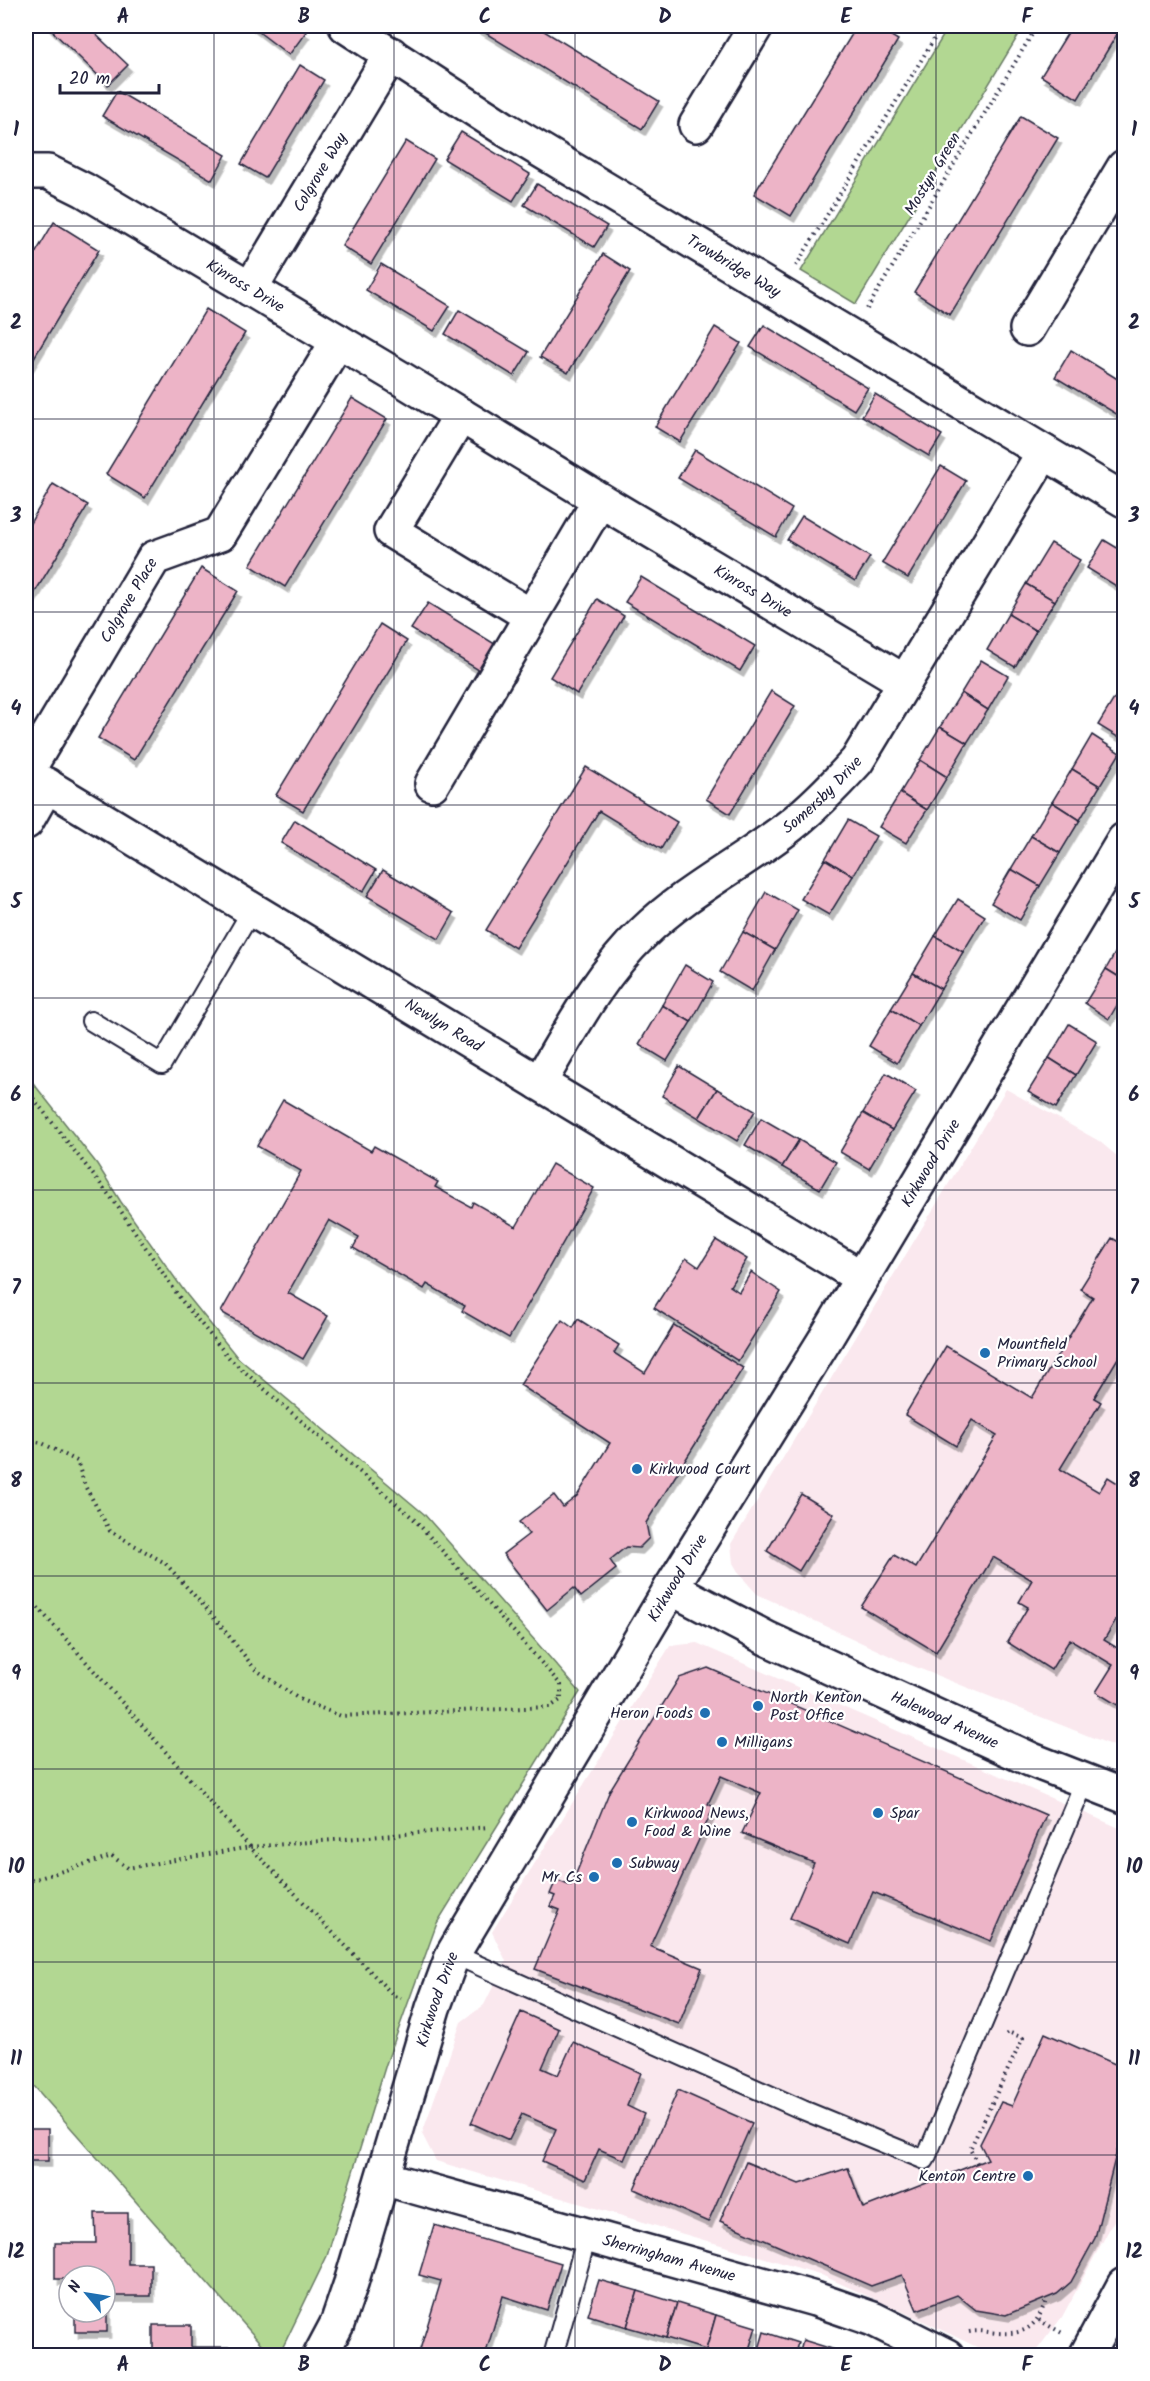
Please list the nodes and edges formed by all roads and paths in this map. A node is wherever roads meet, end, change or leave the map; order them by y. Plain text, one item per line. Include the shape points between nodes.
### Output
1 (346, 26) edge
2 (756, 26) edge
3 (942, 26) edge
4 (1036, 26) edge
5 (391, 54) junction
6 (696, 124) dead end
7 (26, 172) edge
8 (1122, 175) edge
9 (250, 289) junction
10 (780, 293) junction
11 (1027, 329) dead end
12 (851, 335) junction
13 (338, 341) junction
14 (461, 415) junction
15 (1044, 452) junction
16 (600, 500) junction
17 (1125, 500) edge
18 (531, 616) junction
19 (905, 682) junction
20 (33, 777) edge
21 (432, 784) dead end
22 (26, 822) edge
23 (1125, 840) edge
24 (252, 910) junction
25 (91, 1021) dead end
26 (539, 1083) junction
27 (26, 1089) edge
28 (862, 1278) junction
29 (26, 1440) edge
30 (671, 1588) junction
31 (26, 1594) edge
32 (561, 1698) junction
33 (594, 1719) junction
34 (1084, 1781) junction
35 (1125, 1796) edge
36 (529, 1824) junction
37 (250, 1847) junction
38 (26, 1882) edge
39 (453, 1954) junction
40 (433, 2008) junction
41 (383, 2178) junction
42 (587, 2236) junction
43 (1125, 2285) edge
44 (1046, 2300) dead end
45 (945, 2354) edge
46 (320, 2355) edge
47 (553, 2355) edge
48 (1086, 2355) edge

1 - 5 street, Trowbridge Way
2 - 6 street
3 - 10 path
4 - 12 path, Mostyn Green
5 - 9 street, Colgrove Way
5 - 10 street, Trowbridge Way via 505,129
7 - 9 street, Kinross Drive via 48,172 84,190
8 - 11 street
9 - 13 street, Kinross Drive
10 - 12 street, Trowbridge Way
12 - 15 street, Trowbridge Way
13 - 14 street, Kinross Drive
13 - 20 street, Colgrove Place via 220,534 154,558
14 - 16 street, Kinross Drive
14 - 18 street via 391,531
15 - 17 street, Trowbridge Way
15 - 19 street, Somersby Drive
16 - 18 street
16 - 19 street, Kinross Drive
18 - 21 street
19 - 26 street, Somersby Drive via 857,761 829,791 790,826 677,903 642,934 588,999
20 - 22 street, Colgrove Place
20 - 24 street, Newlyn Road
23 - 28 street, Kirkwood Drive
24 - 25 lane via 162,1064
24 - 26 street, Newlyn Road
26 - 28 street, Newlyn Road
27 - 32 path via 116,1204 182,1301 231,1360 415,1520 561,1684
28 - 30 street, Kirkwood Drive
29 - 32 path via 42,1443 77,1461 85,1486 110,1531 165,1563 255,1669 299,1699 341,1716 550,1707
30 - 33 street, Kirkwood Drive
30 - 34 street, Halewood Avenue via 768,1639
31 - 37 path
32 - 33 path
33 - 36 street, Kirkwood Drive
34 - 35 street, Halewood Avenue
34 - 39 lane via 925,2160
36 - 37 path
36 - 39 street, Kirkwood Drive
37 - 38 path via 128,1868 112,1856
37 - 40 path via 394,1996
39 - 40 street, Kirkwood Drive
40 - 41 street, Kirkwood Drive
41 - 42 street, Sherringham Avenue
41 - 46 street, Kirkwood Drive via 337,2324
42 - 45 street, Sherringham Avenue via 815,2299 873,2319
42 - 47 lane
43 - 48 street
44 - 45 path via 1039,2319 1024,2331 978,2330 958,2335

